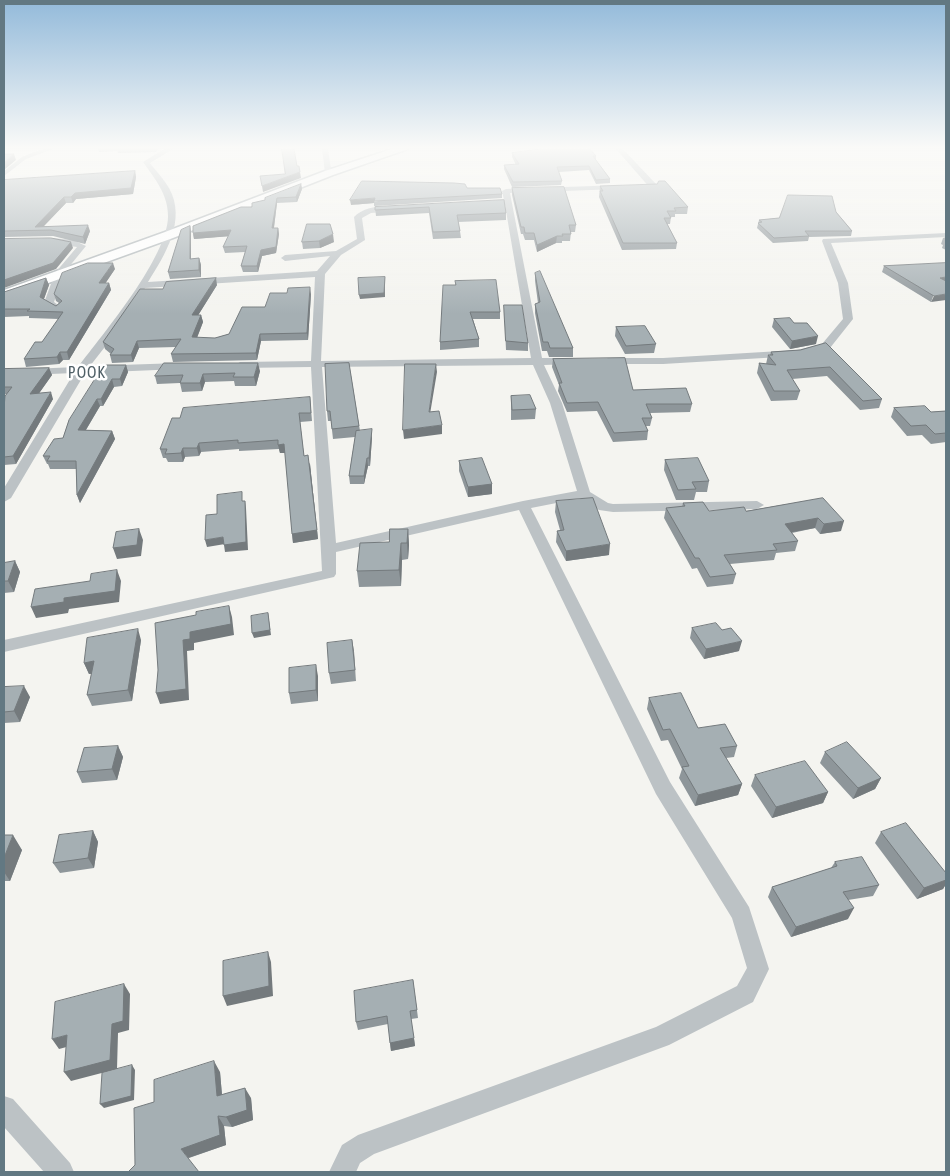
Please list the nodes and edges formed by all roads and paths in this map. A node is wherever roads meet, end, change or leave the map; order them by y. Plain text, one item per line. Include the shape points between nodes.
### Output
1 (169, 204) edge
2 (249, 204) edge
3 (486, 204) edge
4 (509, 204) edge
5 (473, 205) edge
6 (404, 208) edge
7 (169, 235) junction
8 (946, 235) edge
9 (40, 242) edge
10 (338, 253) junction
11 (285, 258) dead end
12 (60, 273) junction
13 (320, 274) junction
14 (143, 285) junction
15 (4, 295) edge
16 (57, 308) edge
17 (537, 361) junction
18 (316, 364) junction
19 (190, 366) edge
20 (229, 366) edge
21 (83, 368) junction
22 (4, 373) edge
23 (18, 471) junction
24 (4, 473) edge
25 (584, 494) junction
26 (4, 498) edge
27 (523, 505) junction
28 (757, 505) dead end
29 (329, 549) junction
30 (4, 646) edge
31 (4, 1108) edge
32 (61, 1172) edge
33 (342, 1172) edge

1 - 7 street via 172,216
2 - 7 street
3 - 5 street
4 - 17 street
6 - 10 street via 361,214 358,217 361,240
7 - 12 street
7 - 14 street
8 - 17 street via 826,241 843,283 848,319 826,346 797,353 663,361
9 - 12 street via 82,246
10 - 11 street
10 - 13 street
12 - 15 street
12 - 16 street via 49,303
13 - 14 street
13 - 18 street
14 - 21 street
17 - 18 street
17 - 25 street via 556,403
18 - 20 street
18 - 29 street
19 - 21 street
21 - 22 street
21 - 23 street
23 - 24 street
23 - 26 street
25 - 27 street
25 - 28 street via 604,507 613,508
27 - 29 street
27 - 33 street via 663,788 742,914 758,969 745,994 661,1037 367,1144 351,1154
29 - 30 street via 329,574
31 - 32 street

